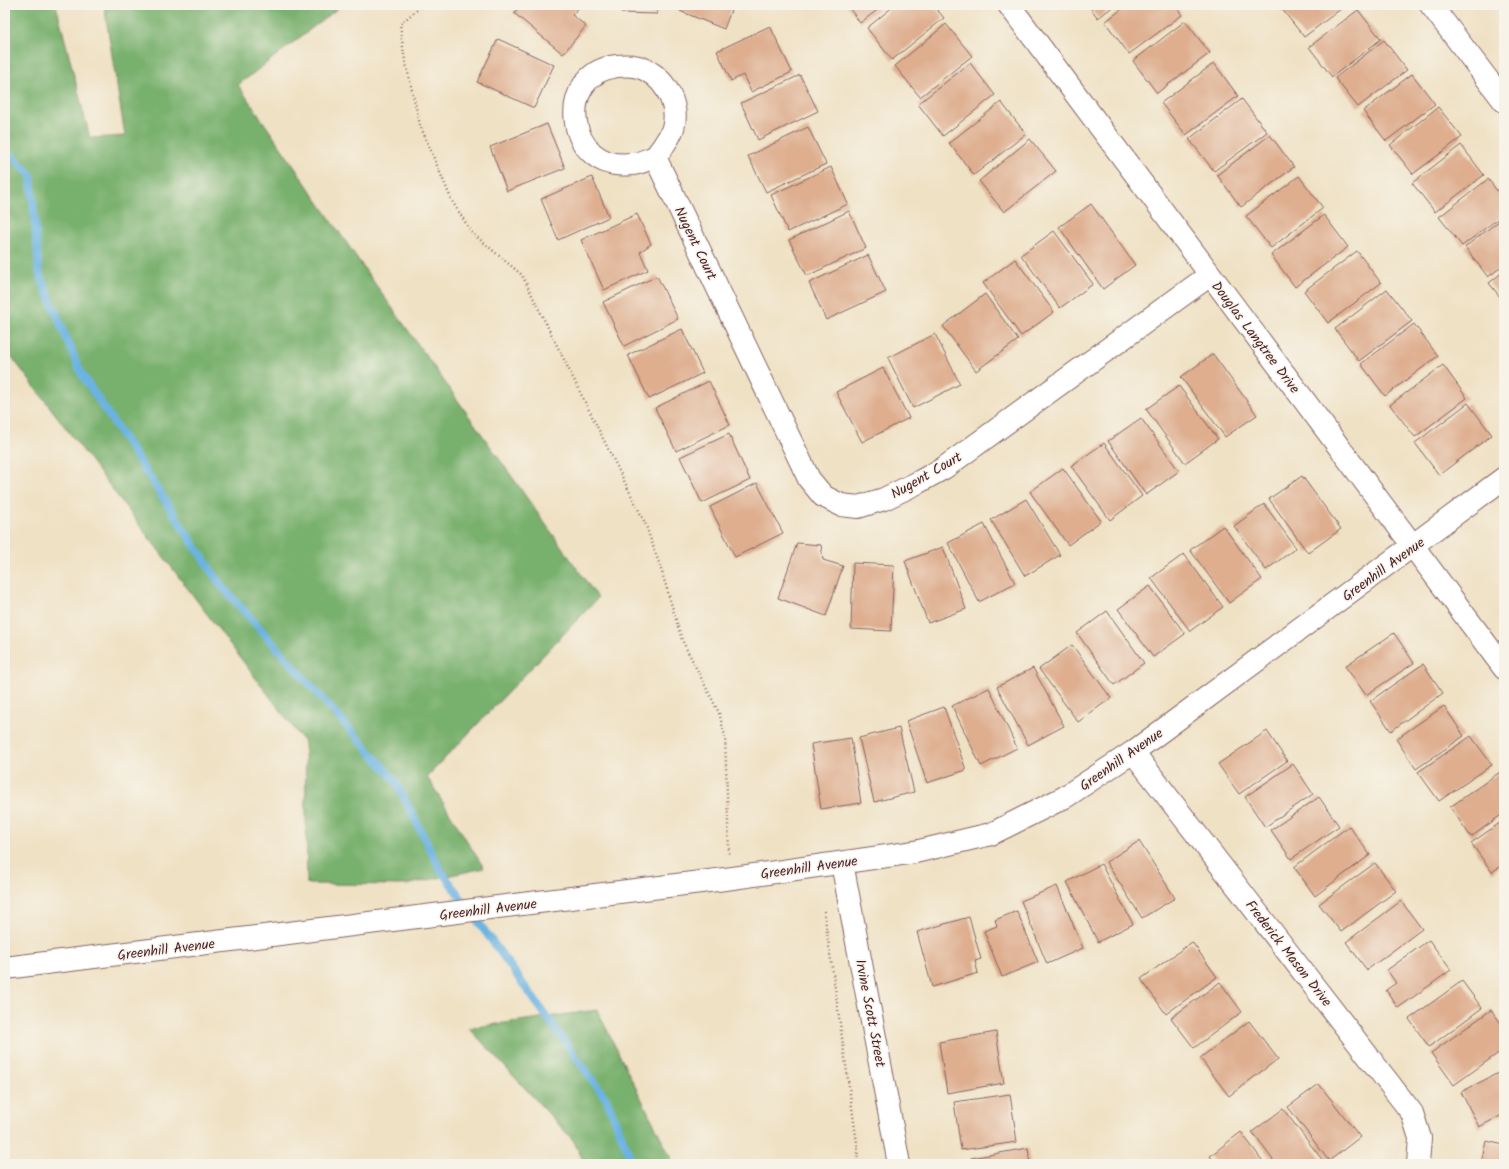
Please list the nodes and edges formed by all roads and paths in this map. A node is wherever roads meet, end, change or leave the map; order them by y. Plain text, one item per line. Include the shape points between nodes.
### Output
1 (423, 5) edge
2 (1009, 5) edge
3 (1431, 5) edge
4 (1504, 101) edge
5 (655, 157) junction
6 (1210, 275) junction
7 (1504, 478) edge
8 (1414, 547) junction
9 (1504, 668) edge
10 (1133, 752) junction
11 (842, 863) junction
12 (733, 878) junction
13 (823, 906) dead end
14 (5, 968) edge
15 (857, 1164) edge
16 (899, 1164) edge
17 (1418, 1164) edge

1 - 12 path via 400,24 404,55 420,126 452,201 472,233 522,275 645,523 682,640 719,713 725,736 730,868
2 - 6 street, Douglas Langtree Drive
3 - 4 street
5 - 5 street via 670,137 674,121 674,106 659,78 628,65 611,67 596,74 583,86 576,102 574,119 578,136 588,150 602,160 617,165 633,164
5 - 6 street, Nugent Court via 809,479 823,496 841,505 858,507 884,499 944,468
6 - 8 street, Douglas Langtree Drive
7 - 8 street, Greenhill Avenue
8 - 9 street, Douglas Langtree Drive
8 - 10 street, Greenhill Avenue
10 - 11 street, Greenhill Avenue via 1065,798 991,834 915,852
10 - 17 street, Frederick Mason Drive via 1412,1113 1420,1138
11 - 12 street, Greenhill Avenue
11 - 16 street, Irvine Scott Street
12 - 14 street, Greenhill Avenue
13 - 15 path via 858,1150

